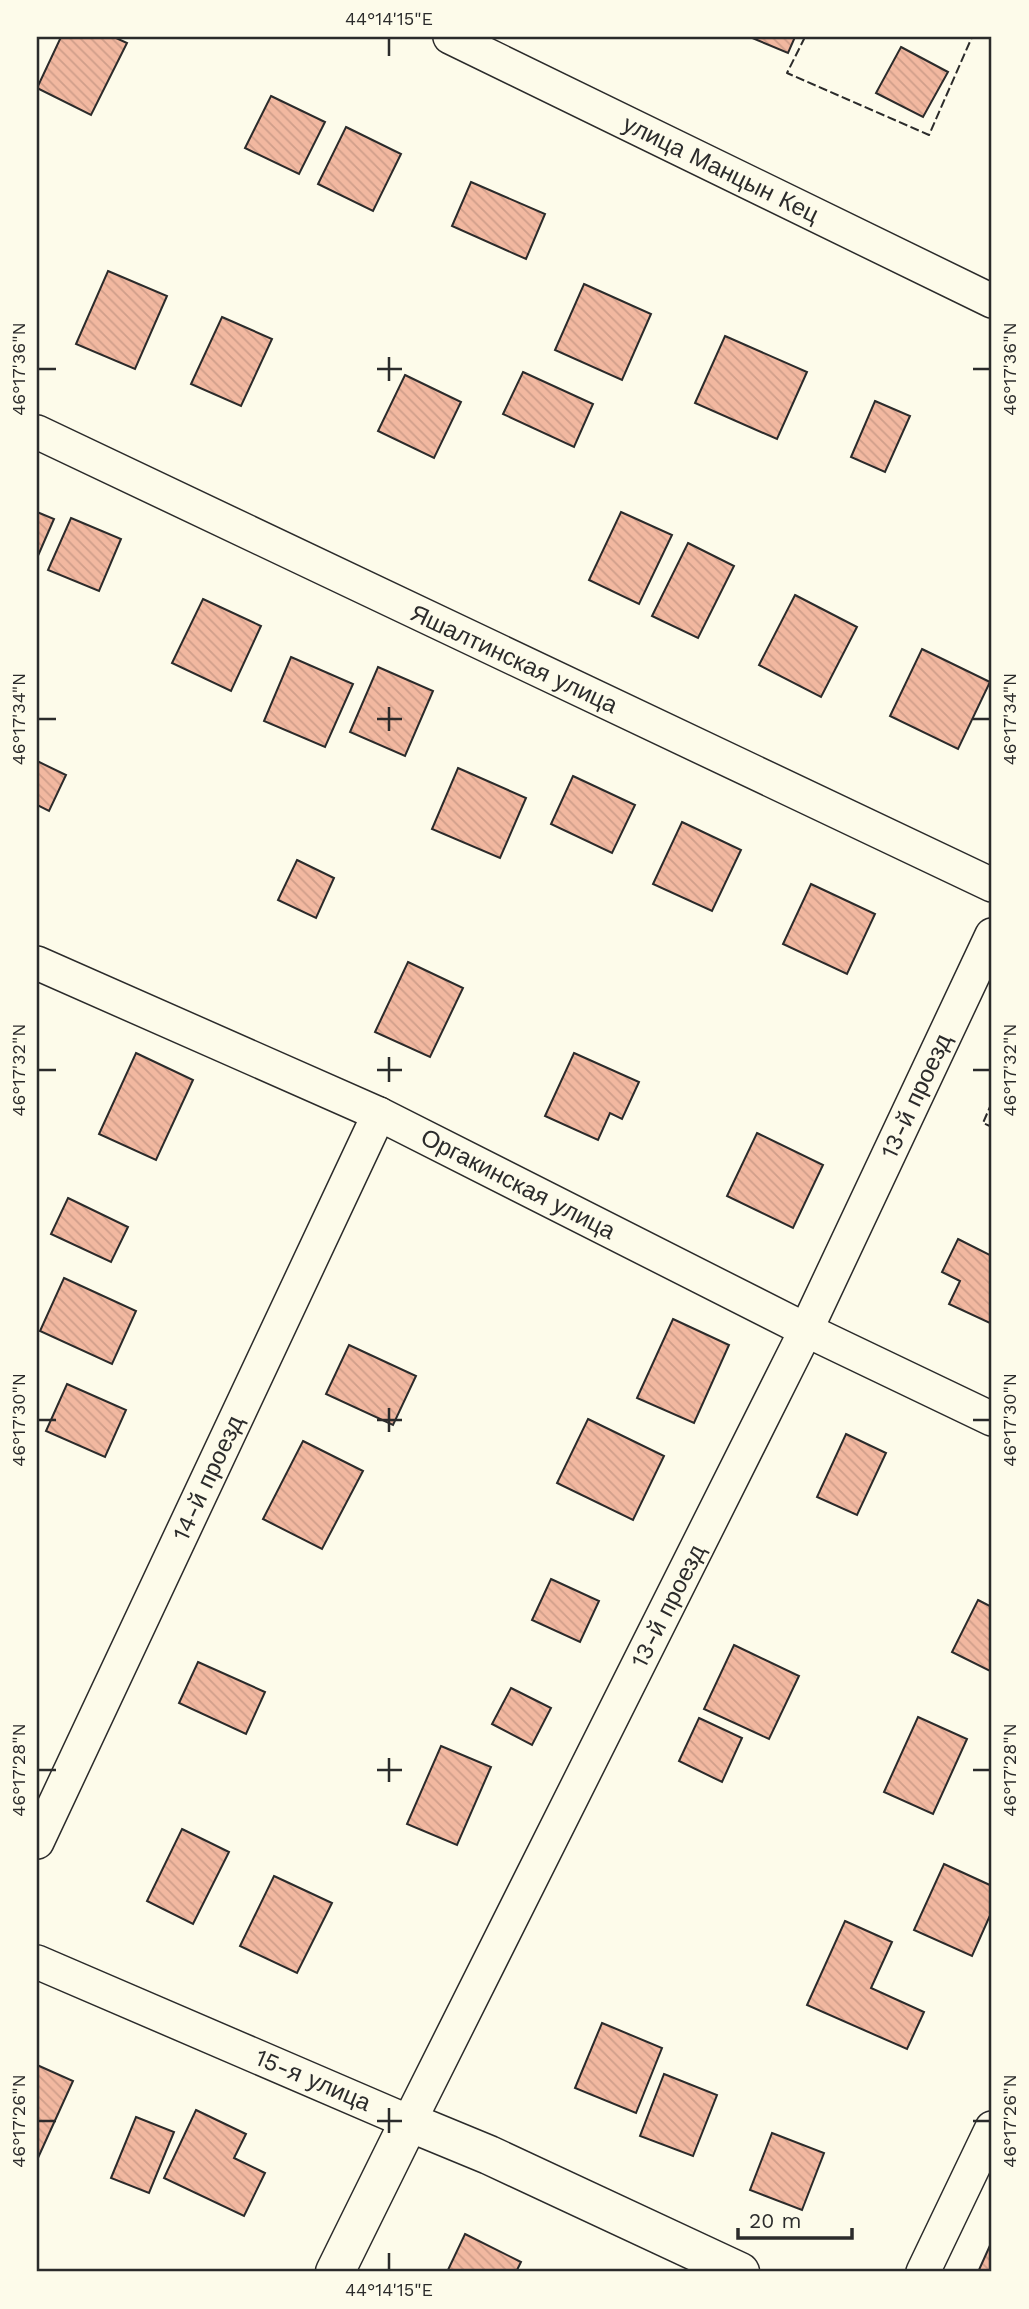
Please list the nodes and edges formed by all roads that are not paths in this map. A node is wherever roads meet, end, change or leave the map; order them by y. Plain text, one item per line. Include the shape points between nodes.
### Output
1 (450, 37) edge
2 (992, 301) edge
3 (37, 432) edge
4 (992, 885) edge
5 (992, 935) edge
6 (37, 963) edge
7 (379, 1114) junction
8 (806, 1330) junction
9 (992, 1419) edge
10 (37, 1842) edge
11 (37, 1962) edge
12 (409, 2122) junction
13 (992, 2128) edge
14 (335, 2272) edge
15 (740, 2272) edge
16 (923, 2272) edge

1 - 2 street, улица Манцын Кец
3 - 4 street, Яшалтинская улица
5 - 8 street, 13-й проезд
6 - 7 street, Оргакинская улица
7 - 8 street, Оргакинская улица
7 - 10 street, 14-й проезд
8 - 9 street, Оргакинская улица
8 - 12 street, 13-й проезд
11 - 12 street, 15-я улица
12 - 14 street, 13-й проезд
12 - 15 street, 15-я улица
13 - 16 street

